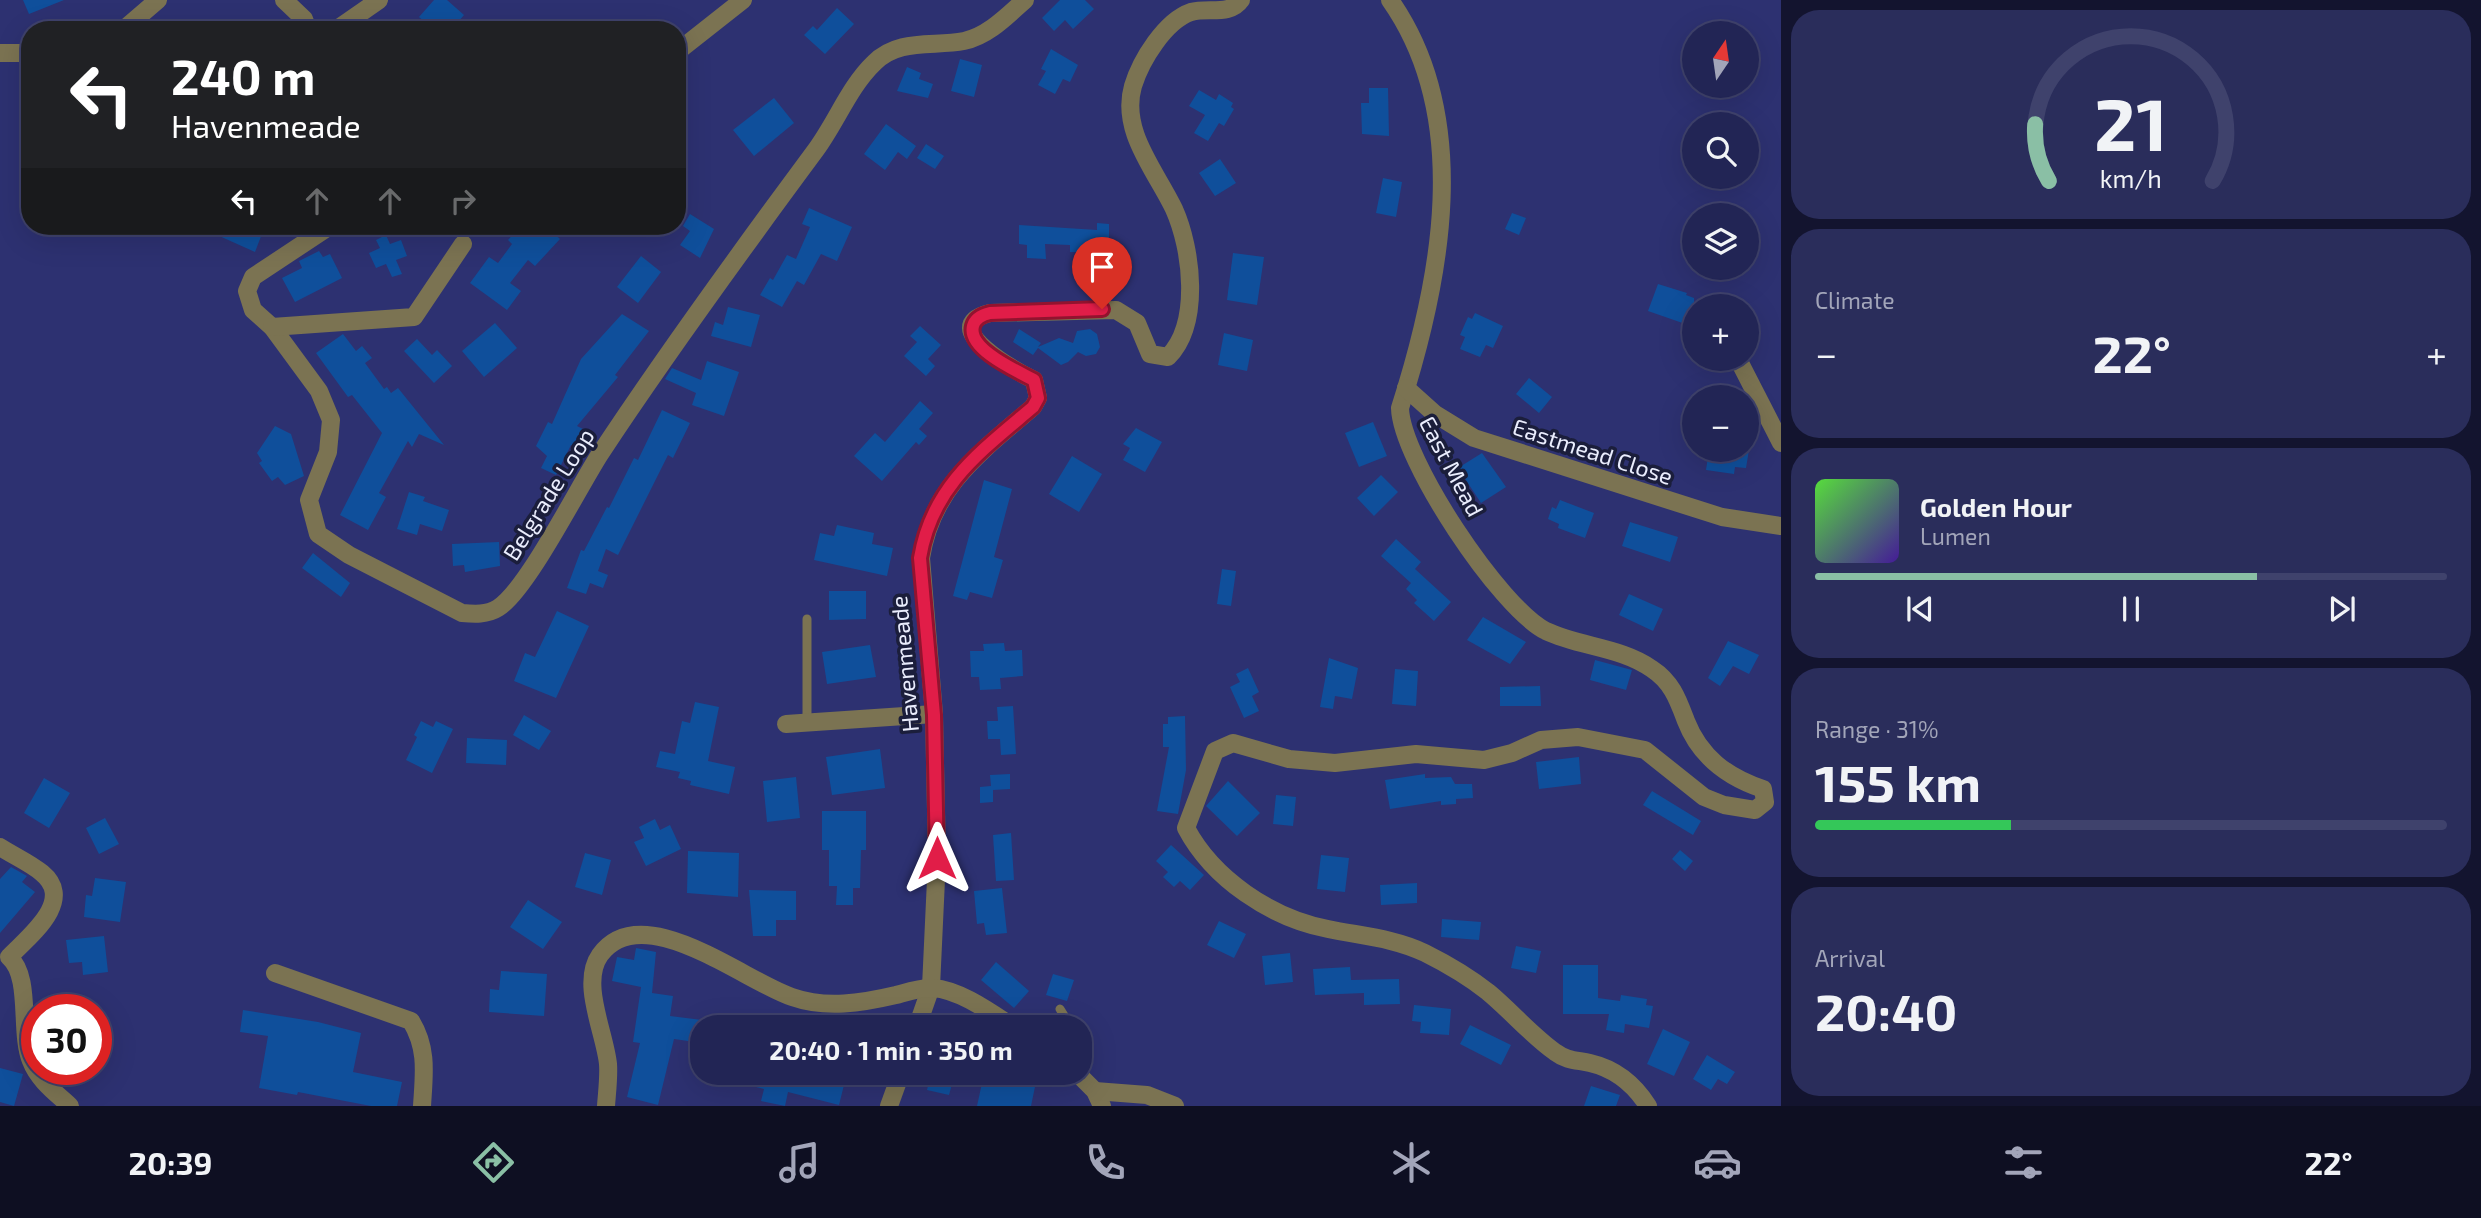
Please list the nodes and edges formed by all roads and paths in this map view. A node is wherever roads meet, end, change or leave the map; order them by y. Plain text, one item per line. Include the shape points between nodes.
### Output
1 (158, 0) edge
2 (284, 0) edge
3 (379, 0) edge
4 (743, 0) edge
5 (1025, 0) edge
6 (1241, 0) edge
7 (1390, 0) edge
8 (134, 21) edge
9 (305, 21) edge
10 (349, 21) edge
11 (686, 45) edge
12 (0, 53) edge
13 (21, 53) edge
14 (316, 235) edge
15 (463, 244) dead end
16 (272, 327) junction
17 (1744, 371) edge
18 (1406, 388) junction
19 (1781, 443) edge
20 (1781, 526) edge
21 (807, 619) dead end
22 (934, 715) junction
23 (807, 721) junction
24 (786, 724) dead end
25 (0, 846) edge
26 (4, 958) edge
27 (275, 973) dead end
28 (931, 987) junction
29 (1060, 1009) dead end
30 (922, 1015) edge
31 (992, 1015) edge
32 (1064, 1015) edge
33 (897, 1085) edge
34 (1089, 1087) edge
35 (70, 1106) edge
36 (422, 1106) edge
37 (606, 1106) edge
38 (889, 1106) edge
39 (1175, 1106) edge
40 (1648, 1106) edge

1 - 8 street
2 - 9 street
3 - 10 street
4 - 11 street
5 - 16 street, Belgrade Loop via 966,41 898,47 873,63 822,142 660,365 522,582 495,610 462,614 318,534 309,500 328,453 331,420 319,391
6 - 22 street, Havenmeade via 1229,9 1194,11 1177,18 1140,69 1133,87 1130,120 1175,211 1190,280 1188,321 1176,349 1168,357 1150,354 1137,323 1116,310 990,313 974,322 976,341 990,355 1034,380 1038,398 957,477 930,518 920,558
7 - 18 street, East Mead via 1412,37 1427,78 1441,162 1442,213 1435,271
12 - 13 street
14 - 16 street, Belgrade Loop via 253,277 247,291 249,303
15 - 16 street via 414,317
17 - 19 street
18 - 20 street, Eastmead Close via 1435,414 1474,438 1722,517
18 - 40 street, East Mead via 1400,424 1415,456 1466,543 1508,601 1545,630 1652,668 1677,695 1694,738 1716,766 1763,789 1765,802 1761,808 1746,810 1704,797 1645,750 1578,737 1541,740 1484,760 1416,754 1335,763 1290,759 1233,743 1215,751 1186,828 1200,854 1252,898 1306,924 1394,941 1424,953 1488,992 1554,1052 1618,1074 1636,1088
21 - 23 lane
22 - 23 street
22 - 28 street, Havenmeade via 937,858
23 - 24 street
25 - 26 street via 44,874 55,892 55,902 44,920
26 - 35 street via 20,973 31,1063
27 - 36 street via 411,1021 425,1056
28 - 30 street, Havenmeade
28 - 31 street via 951,992
28 - 37 street via 846,1003 806,1002 772,990 671,939 649,935 620,940 600,954 593,973 595,1010 608,1066
29 - 32 lane
33 - 38 street
34 - 39 street via 1147,1095

